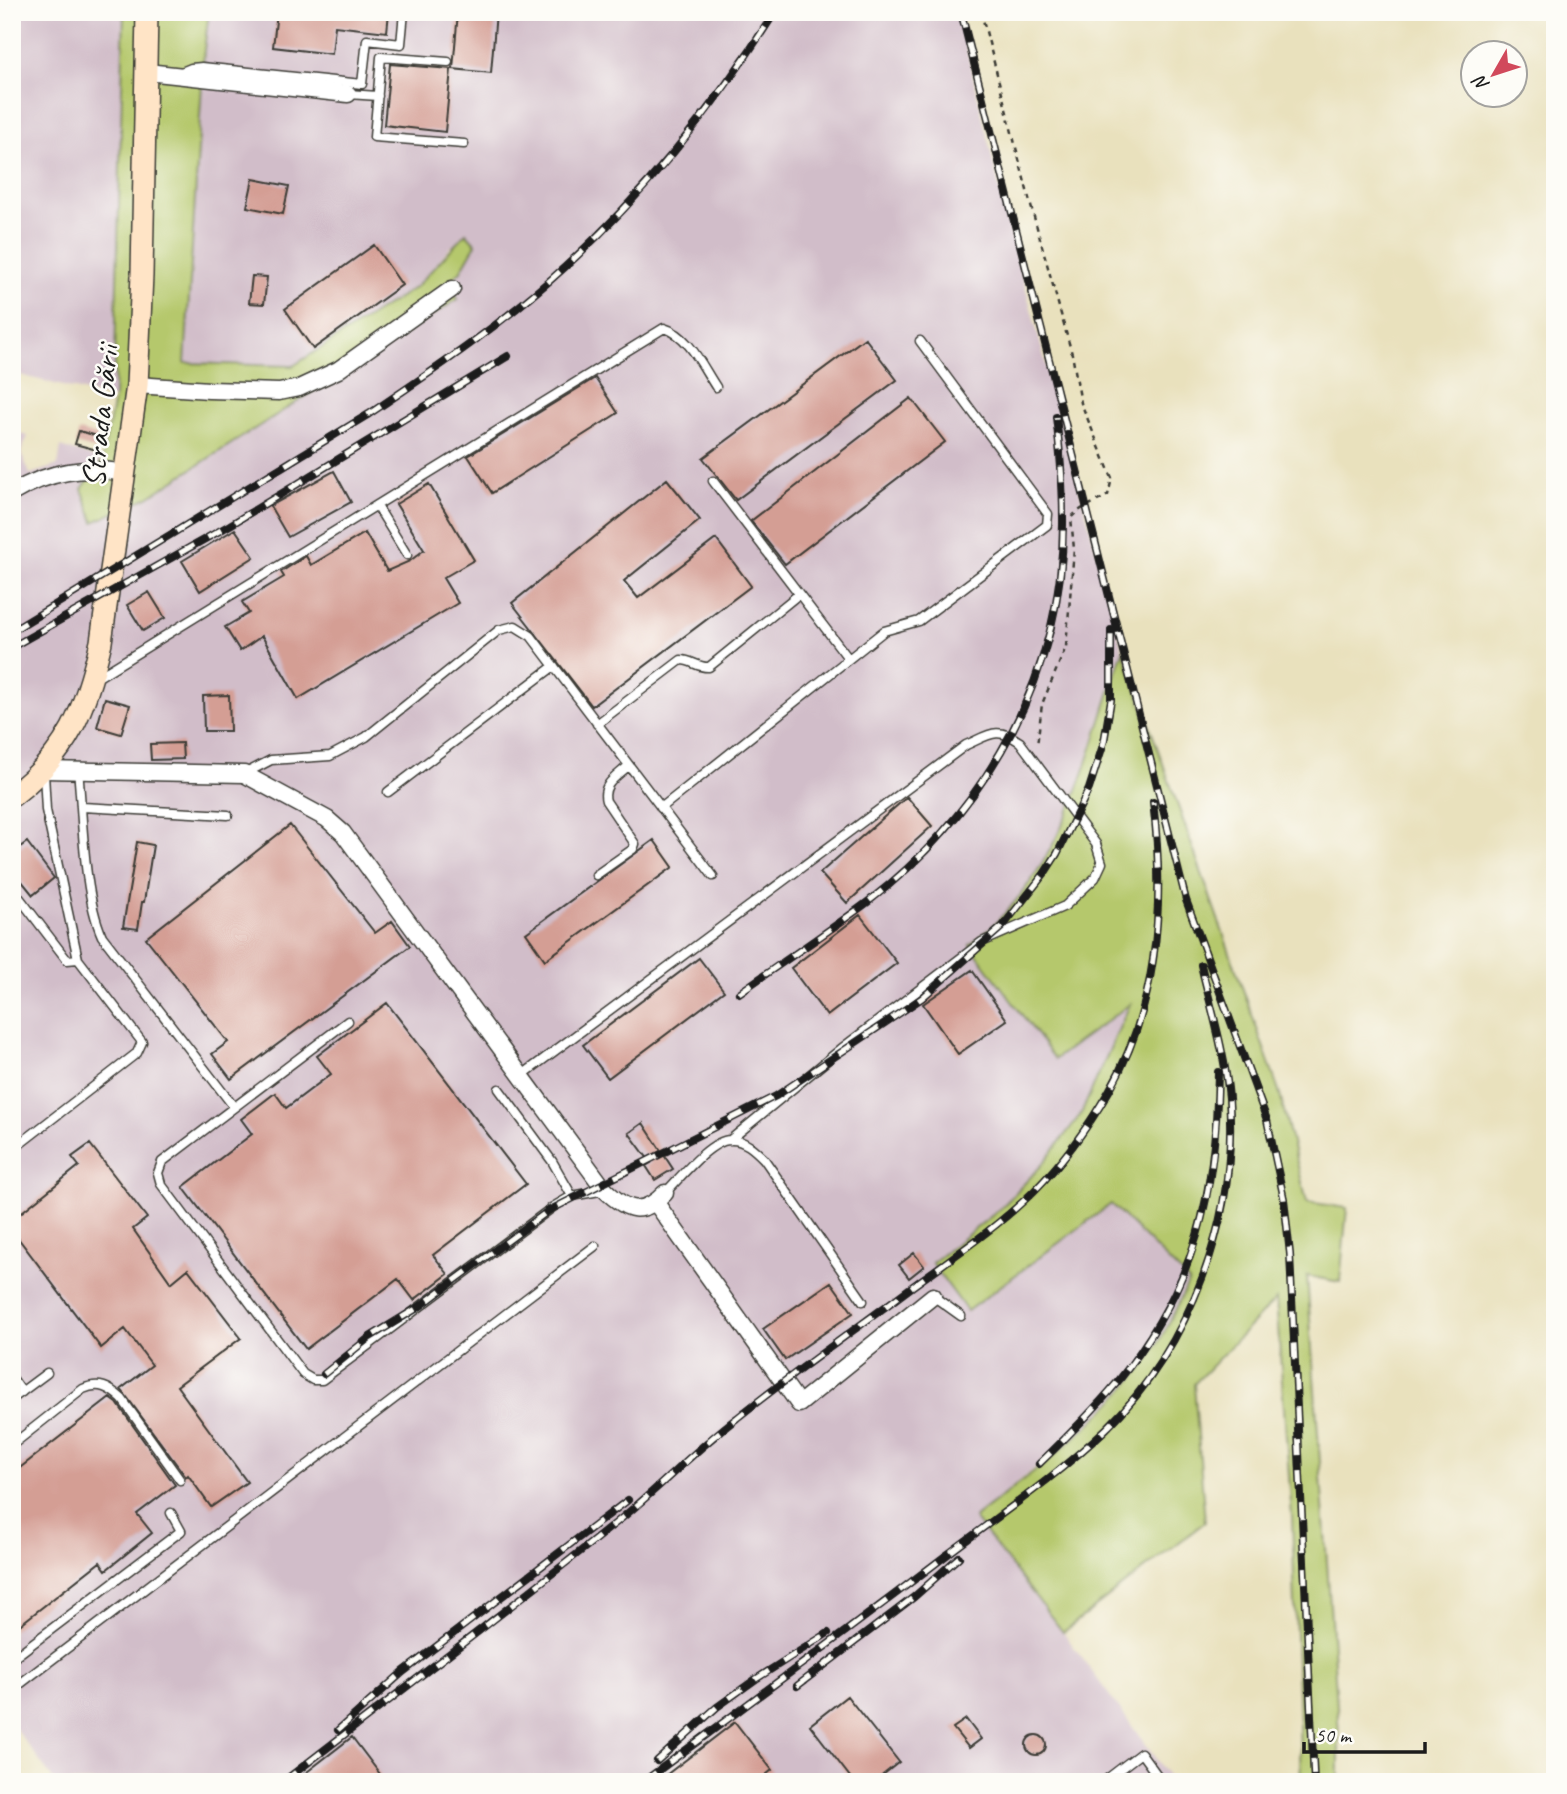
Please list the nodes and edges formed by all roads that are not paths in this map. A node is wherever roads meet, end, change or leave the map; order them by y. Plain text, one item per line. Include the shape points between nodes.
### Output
1 (147, 12) edge
2 (404, 12) edge
3 (448, 62) dead end
4 (147, 72) junction
5 (173, 75) junction
6 (348, 94) joint
7 (378, 96) junction
8 (464, 144) dead end
9 (452, 289) dead end
10 (920, 341) dead end
11 (137, 385) junction
12 (716, 387) dead end
13 (126, 473) junction
14 (713, 481) dead end
15 (12, 493) edge
16 (377, 506) junction
17 (407, 555) dead end
18 (799, 594) junction
19 (848, 658) junction
20 (554, 666) junction
21 (92, 681) junction
22 (597, 724) junction
23 (629, 765) junction
24 (78, 769) junction
25 (44, 770) junction
26 (244, 774) junction
27 (387, 792) dead end
28 (12, 796) edge
29 (82, 807) junction
30 (662, 808) junction
31 (228, 815) dead end
32 (596, 875) dead end
33 (713, 876) dead end
34 (12, 888) edge
35 (78, 959) junction
36 (348, 1021) dead end
37 (521, 1076) junction
38 (499, 1089) dead end
39 (234, 1107) junction
40 (730, 1140) junction
41 (12, 1150) edge
42 (605, 1190) junction
43 (572, 1196) junction
44 (661, 1198) junction
45 (595, 1246) dead end
46 (933, 1296) joint
47 (863, 1301) dead end
48 (961, 1316) dead end
49 (47, 1373) dead end
50 (12, 1378) edge
51 (22, 1392) junction
52 (12, 1399) edge
53 (12, 1445) edge
54 (180, 1480) dead end
55 (171, 1513) dead end
56 (12, 1659) edge
57 (12, 1690) edge
58 (1103, 1782) edge
59 (1162, 1782) edge

1 - 4 main road, Strada Gării
2 - 5 lane via 401,44 367,40 362,84 202,67
3 - 7 lane via 381,57
4 - 5 street
4 - 11 main road, Strada Gării
5 - 6 street
6 - 7 lane
7 - 8 lane via 374,136
9 - 11 street via 338,370 299,388 268,392
10 - 19 lane via 1049,521 919,621 884,631
11 - 13 main road, Strada Gării
12 - 16 lane via 683,338 664,328
13 - 15 street via 73,470
13 - 21 main road, Strada Gării
14 - 18 lane
16 - 17 lane
16 - 21 lane
18 - 19 lane
18 - 22 lane via 709,667 681,660
19 - 30 lane
20 - 22 lane
20 - 26 lane via 531,636 515,626 499,630 366,737 330,756 271,760
20 - 27 lane
21 - 25 main road, Strada Gării via 71,732
22 - 23 lane
23 - 30 lane
23 - 32 lane via 604,793 635,844
24 - 25 street
24 - 26 street
24 - 29 lane
25 - 28 main road, Strada Gării
25 - 35 lane via 46,810
26 - 37 street via 327,819 343,833
29 - 31 lane
29 - 39 lane via 90,895 102,936
30 - 33 lane
34 - 35 lane via 67,960
35 - 41 lane via 140,1039 140,1049
36 - 39 lane
37 - 40 lane via 966,745 995,732 1009,734 1020,742 1096,844 1102,863 1095,877 1065,906 982,942
37 - 42 street
38 - 43 lane
39 - 43 lane via 162,1162 161,1184 303,1374 313,1380 322,1380
40 - 44 lane via 704,1155
40 - 47 lane via 747,1144 764,1159
42 - 43 lane
42 - 44 street via 628,1208 644,1208
44 - 46 street via 799,1404
45 - 57 lane
46 - 48 lane
49 - 51 lane
50 - 51 lane
51 - 52 lane
53 - 54 lane via 83,1389 103,1386 122,1399
55 - 56 lane via 181,1531
58 - 59 lane via 1141,1753

